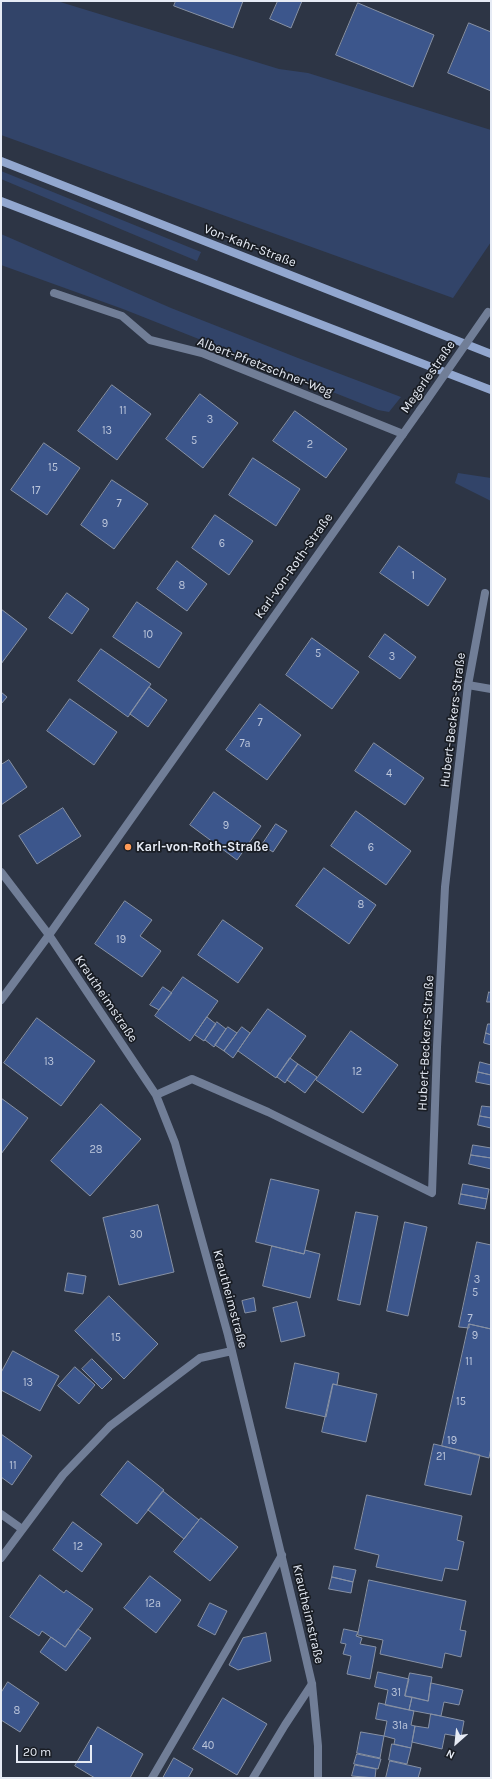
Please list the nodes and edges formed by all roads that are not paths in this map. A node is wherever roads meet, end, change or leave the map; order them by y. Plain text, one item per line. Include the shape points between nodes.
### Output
1 (1, 161) edge
2 (1, 201) edge
3 (54, 293) dead end
4 (490, 310) edge
5 (491, 354) edge
6 (491, 390) edge
7 (403, 434) junction
8 (385, 459) joint
9 (484, 593) dead end
10 (468, 685) junction
11 (491, 689) edge
12 (1, 872) edge
13 (49, 934) junction
14 (1, 1000) edge
15 (156, 1095) junction
16 (232, 1351) junction
17 (1, 1514) edge
18 (22, 1529) junction
19 (282, 1555) junction
20 (1, 1558) edge
21 (312, 1684) junction
22 (152, 1778) edge
23 (253, 1778) edge
24 (318, 1778) edge

1 - 5 main road, Von-Kahr-Straße
2 - 6 main road
3 - 7 street, Albert-Pfretzschner-Weg via 122,316 150,340 202,353
4 - 7 street, Megerlestraße, bridge
7 - 8 street, Megerlestraße
8 - 13 street, Karl-von-Roth-Straße
9 - 10 street, Hubert-Beckers-Straße
10 - 11 street
10 - 15 street, Hubert-Beckers-Straße via 445,887 432,1193 275,1115 192,1079
12 - 13 street, Krautheimstraße
13 - 14 street, Karl-von-Roth-Straße
13 - 15 street, Krautheimstraße
15 - 16 street, Krautheimstraße via 174,1143
16 - 18 street via 200,1358 110,1426 63,1475
16 - 19 street, Krautheimstraße
17 - 18 street
18 - 20 street
19 - 21 street, Krautheimstraße
19 - 22 street
21 - 23 street
21 - 24 street, Krautheimstraße via 318,1746

